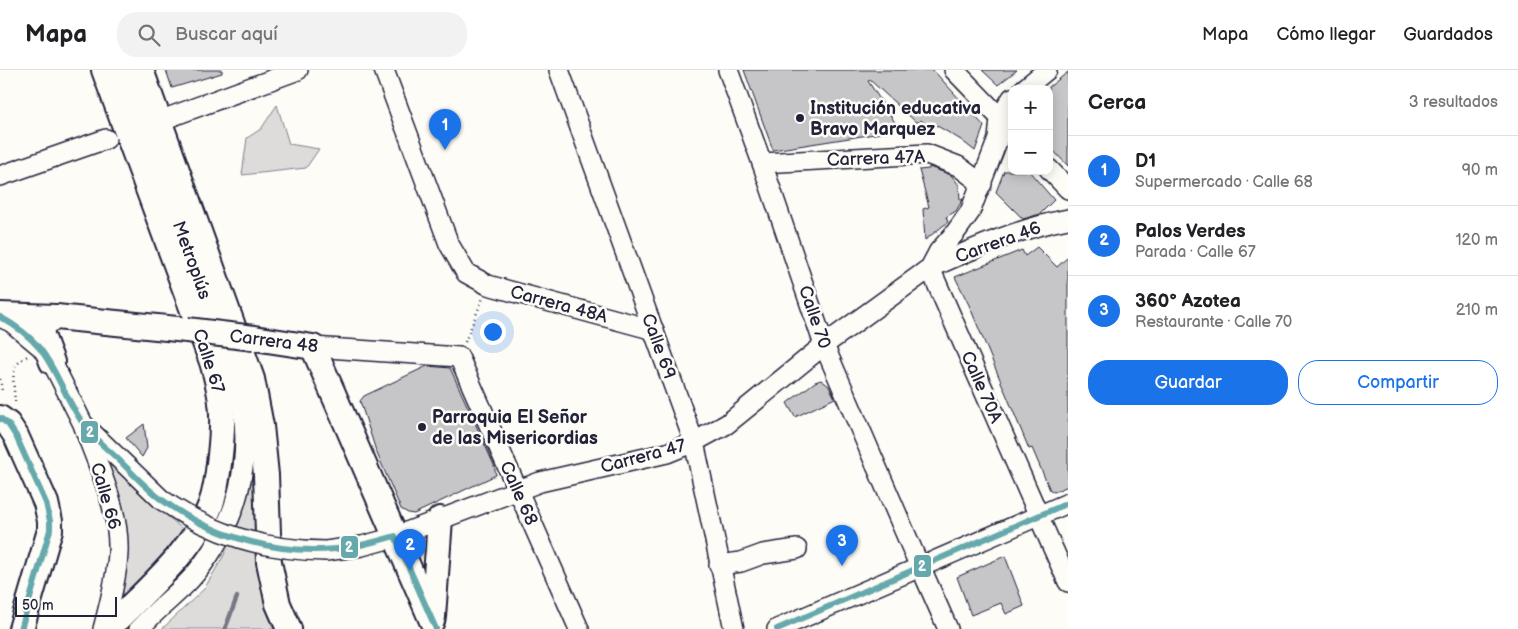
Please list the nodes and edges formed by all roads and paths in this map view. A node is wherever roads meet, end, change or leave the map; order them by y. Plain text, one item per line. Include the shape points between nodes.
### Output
1 (104, 70) edge
2 (122, 70) edge
3 (141, 70) edge
4 (298, 70) edge
5 (384, 70) edge
6 (560, 70) edge
7 (728, 70) edge
8 (954, 70) edge
9 (1047, 70) edge
10 (1029, 85) edge
11 (159, 121) junction
12 (1006, 124) edge
13 (106, 139) dead end
14 (762, 163) junction
15 (1053, 173) edge
16 (0, 176) edge
17 (982, 184) junction
18 (1068, 188) edge
19 (1060, 221) edge
20 (930, 268) junction
21 (488, 285) junction
22 (0, 316) edge
23 (56, 317) junction
24 (654, 330) junction
25 (824, 346) junction
26 (313, 347) junction
27 (43, 358) junction
28 (459, 358) junction
29 (0, 379) edge
30 (2, 391) dead end
31 (7, 410) edge
32 (83, 424) junction
33 (694, 442) junction
34 (518, 490) junction
35 (1068, 503) edge
36 (1035, 506) dead end
37 (440, 519) junction
38 (1043, 526) dead end
39 (395, 536) junction
40 (797, 549) dead end
41 (916, 558) dead end
42 (719, 565) junction
43 (925, 577) dead end
44 (1068, 582) edge
45 (434, 626) edge
46 (21, 629) edge
47 (103, 629) edge
48 (108, 629) edge
49 (139, 629) edge
50 (289, 629) edge
51 (579, 629) edge
52 (734, 629) edge
53 (777, 629) edge
54 (948, 629) edge

1 - 48 main road, Calle 67 via 212,362 223,412 216,486 205,519 163,573
2 - 49 street, Metroplús via 231,368 243,412 245,435 236,497 230,518 215,546 185,584
3 - 11 main road, Calle 67
4 - 11 street
5 - 21 street, Carrera 48A via 449,244 466,273
6 - 24 street, Calle 69
7 - 14 street, Calle 70
8 - 12 street
9 - 10 street
11 - 50 main road, Calle 67 via 252,380 266,475 269,562 278,604
12 - 17 street, Carrera 47
13 - 16 street
14 - 17 street, Carrera 47A via 927,154 958,166
14 - 25 street, Calle 70
15 - 18 street
17 - 20 street, Carrera 47 via 970,212 939,251
19 - 20 street, Carrera 46 via 999,238
20 - 25 street, Carrera 47
20 - 36 street, Calle 70A
21 - 24 street, Carrera 48A
21 - 28 path
22 - 23 main road, Carrera 48
22 - 27 street via 41,347
23 - 26 main road, Carrera 48, bridge
23 - 27 main road via 46,321 40,330
24 - 33 street, Calle 69
25 - 33 street, Carrera 47 via 727,424
25 - 41 street, Calle 70
26 - 28 street, Carrera 48
26 - 39 main road
27 - 31 path via 21,359 14,368
27 - 32 street
28 - 34 street, Calle 68
29 - 30 path
31 - 46 main road via 8,424 46,503 50,520 50,530
32 - 39 street, Carrera 47, bridge via 162,500 199,523 240,539 282,549 326,551 362,546
32 - 47 street, Calle 66 via 108,496 118,537 117,565
33 - 34 street, Carrera 47 via 667,453 554,478
33 - 42 street, Calle 69
34 - 37 street, Carrera 47
34 - 51 street, Calle 68
35 - 53 street
37 - 39 street, Carrera 47
37 - 45 main road
38 - 44 street
39 - 45 main road
40 - 42 street
42 - 52 street, Calle 69
43 - 54 street

